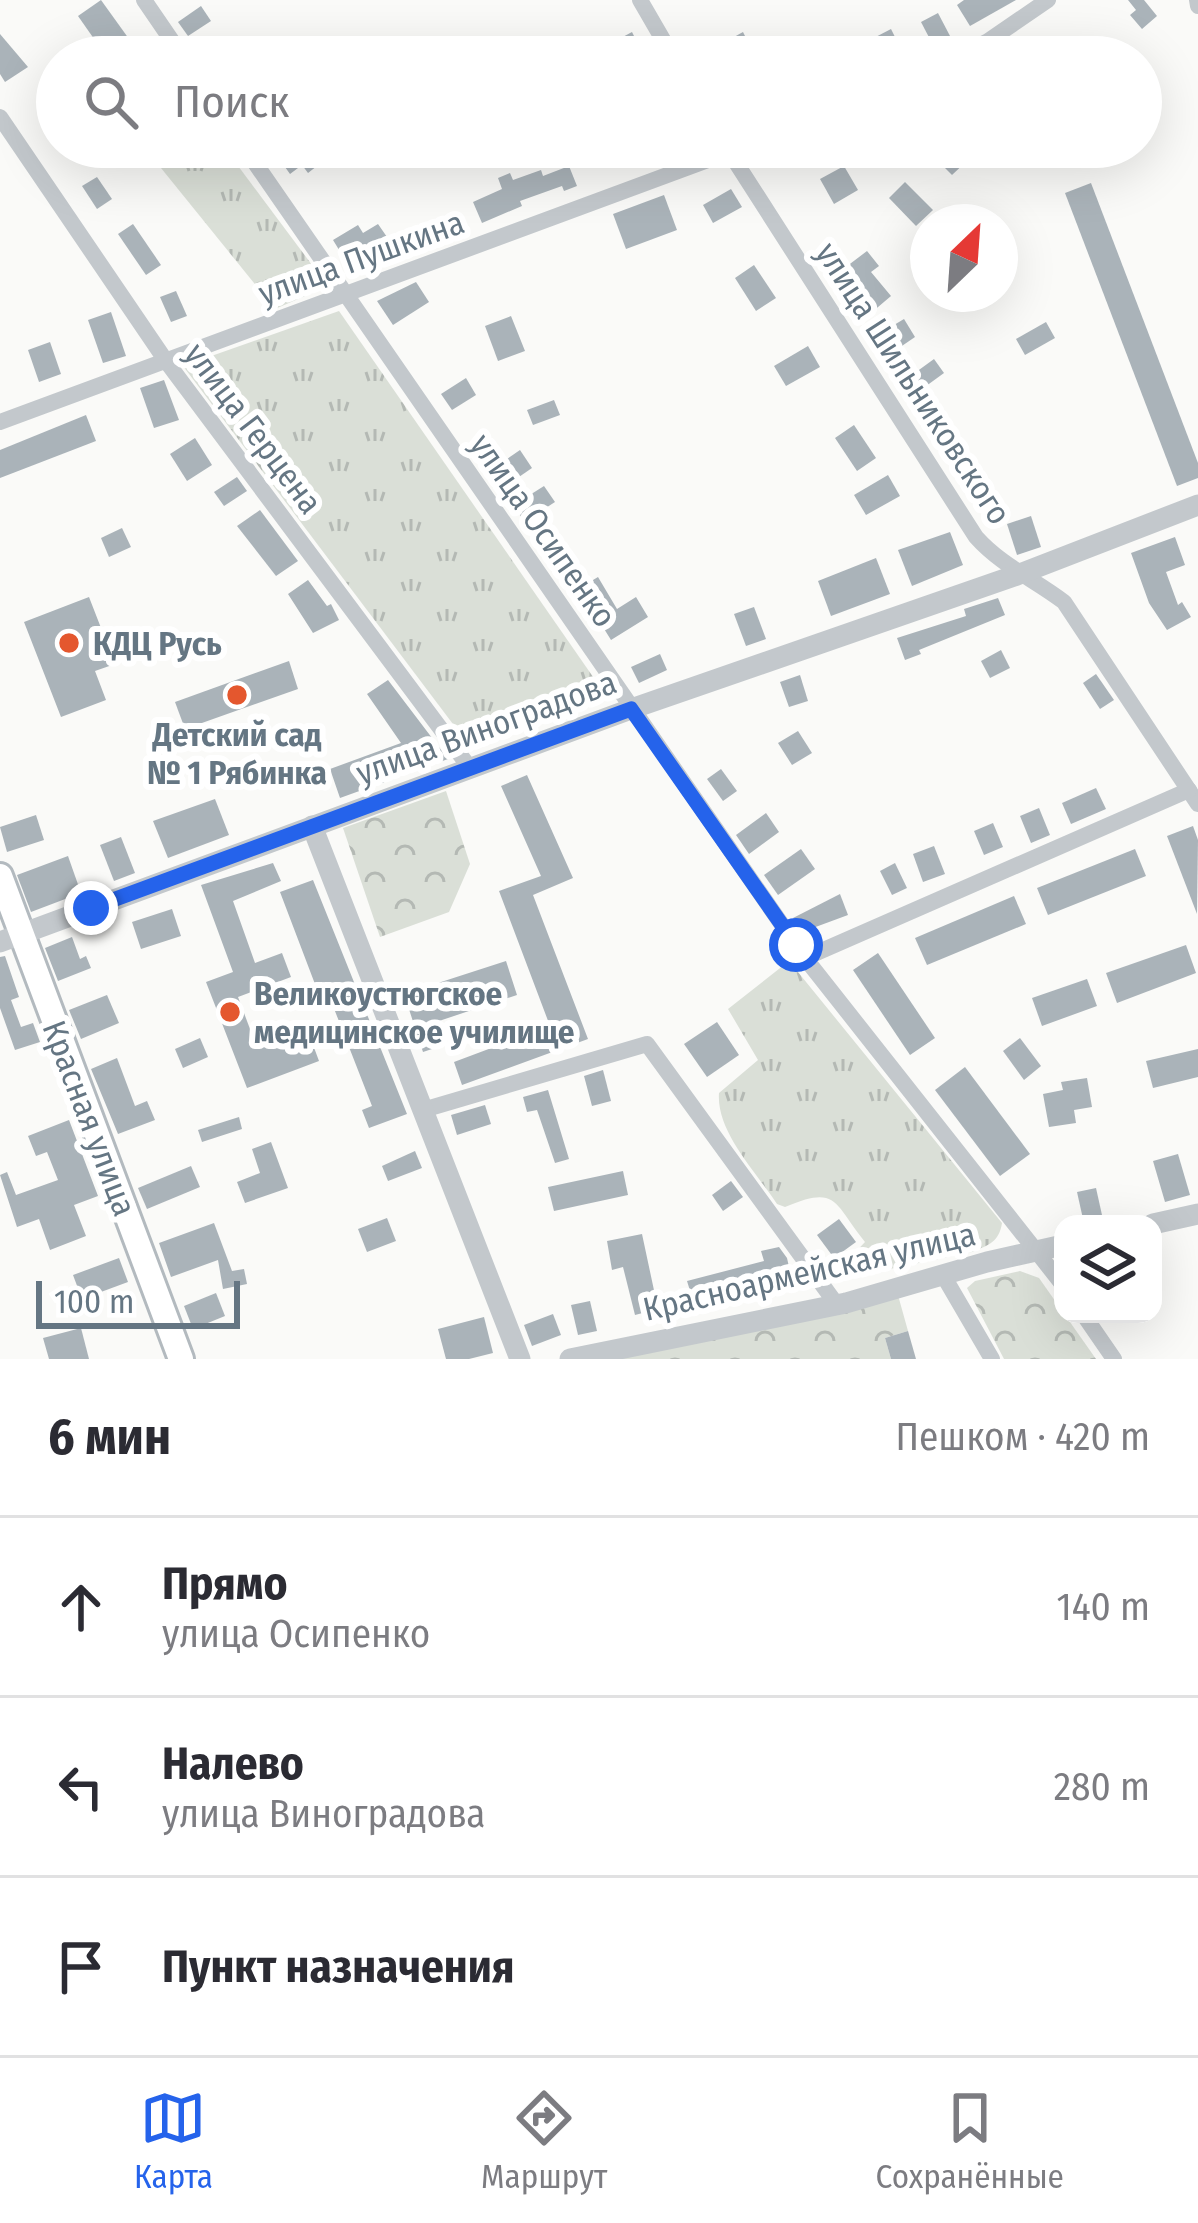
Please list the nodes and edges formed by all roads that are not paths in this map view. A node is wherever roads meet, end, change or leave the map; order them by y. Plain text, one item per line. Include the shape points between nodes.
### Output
1 (144, 0) edge
2 (640, 0) edge
3 (1048, 0) edge
4 (169, 36) edge
5 (661, 36) edge
6 (995, 36) edge
7 (0, 117) edge
8 (258, 168) edge
9 (683, 168) edge
10 (745, 168) edge
11 (345, 295) junction
12 (166, 361) junction
13 (0, 422) edge
14 (1198, 505) edge
15 (1017, 574) junction
16 (631, 709) junction
17 (470, 768) junction
18 (1193, 797) edge
19 (312, 826) junction
20 (0, 876) edge
21 (11, 938) edge
22 (805, 958) junction
23 (423, 1110) junction
24 (1198, 1214) edge
25 (1162, 1222) edge
26 (1054, 1247) edge
27 (1040, 1251) junction
28 (1054, 1272) edge
29 (943, 1275) junction
30 (837, 1305) junction
31 (1089, 1323) edge
32 (181, 1359) edge
33 (520, 1359) edge
34 (570, 1359) edge
35 (992, 1359) edge
36 (1114, 1359) edge

1 - 4 street
2 - 5 street
3 - 6 street
7 - 12 street, улица Герцена
8 - 11 street, улица Осипенко
9 - 11 street, улица Пушкина
10 - 15 street, улица Шильниковского via 976,537
11 - 12 street, улица Пушкина
11 - 16 street, улица Осипенко
12 - 13 street, улица Пушкина
12 - 17 street, улица Герцена
14 - 15 street, улица Виноградова
15 - 16 street, улица Виноградова
15 - 18 street, улица Шильниковского via 1064,602
16 - 17 street, улица Виноградова
16 - 22 street, улица Осипенко
17 - 19 street, улица Виноградова
18 - 22 street
19 - 21 street, улица Виноградова
19 - 23 street
20 - 21 main road, Красная улица
21 - 32 main road, Красная улица
22 - 27 street, улица Осипенко
23 - 30 street via 647,1044
23 - 33 street
24 - 25 street
26 - 27 street, Красноармейская улица
27 - 28 street, улица Осипенко
27 - 29 street, Красноармейская улица
29 - 30 street, Красноармейская улица
29 - 35 street
30 - 34 street, Красноармейская улица
31 - 36 street

